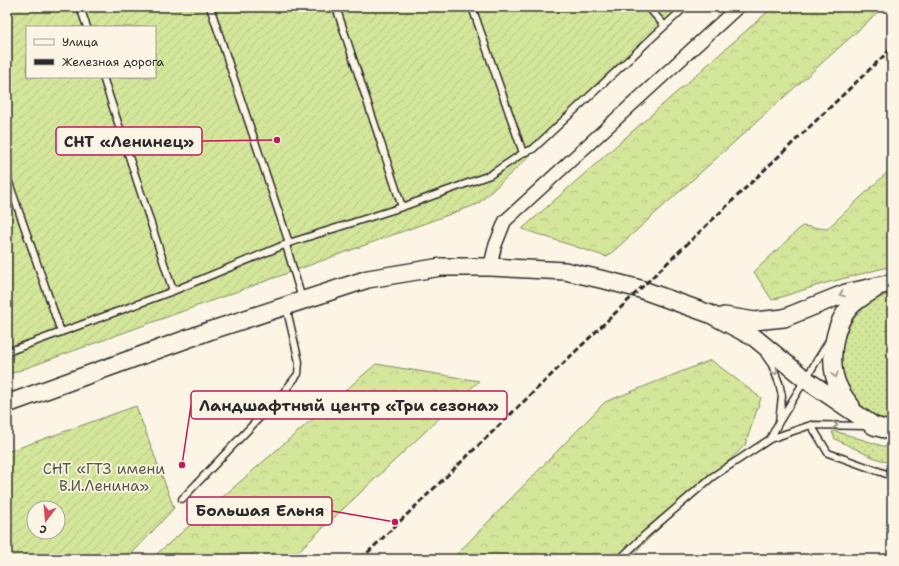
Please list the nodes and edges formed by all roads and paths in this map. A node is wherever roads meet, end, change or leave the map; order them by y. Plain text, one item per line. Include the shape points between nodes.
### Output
1 (80, 7) edge
2 (210, 7) edge
3 (336, 7) edge
4 (472, 7) edge
5 (648, 7) edge
6 (685, 7) edge
7 (738, 7) edge
8 (87, 26) edge
9 (665, 26) junction
10 (103, 78) edge
11 (523, 153) junction
12 (7, 177) edge
13 (402, 207) junction
14 (287, 244) junction
15 (490, 267) junction
16 (886, 284) edge
17 (173, 291) junction
18 (302, 300) junction
19 (286, 305) junction
20 (710, 314) junction
21 (839, 324) junction
22 (61, 332) junction
23 (755, 338) junction
24 (7, 352) edge
25 (805, 379) junction
26 (7, 404) edge
27 (856, 413) junction
28 (779, 422) junction
29 (811, 425) junction
30 (874, 426) junction
31 (892, 431) edge
32 (770, 439) junction
33 (892, 476) edge
34 (182, 499) dead end
35 (620, 559) edge

1 - 8 lane
2 - 14 lane
3 - 13 lane
4 - 11 lane
5 - 9 lane
6 - 9 lane
7 - 15 street via 505,221
9 - 11 lane via 533,149
10 - 17 lane
11 - 13 lane via 490,175
12 - 22 lane
13 - 14 lane
14 - 17 lane
14 - 18 lane
15 - 18 main road via 441,267 368,279
15 - 20 main road via 565,271 610,281
16 -> 20 main road via 846,293 784,318 755,321
16 - 21 main road via 851,306
17 - 22 lane
18 - 19 main road
19 - 26 main road
19 - 34 lane via 299,362 298,374
20 - 23 main road
21 - 25 lane
21 -> 27 main road via 832,356 834,376
22 - 24 lane
23 - 25 main road
23 -> 28 lane via 772,365 779,383 782,396
25 - 27 main road
25 - 28 lane
27 - 30 main road
28 - 32 lane
29 -> 30 lane
29 - 32 lane
29 - 33 lane via 828,453
30 - 31 main road
32 - 35 lane via 712,477

